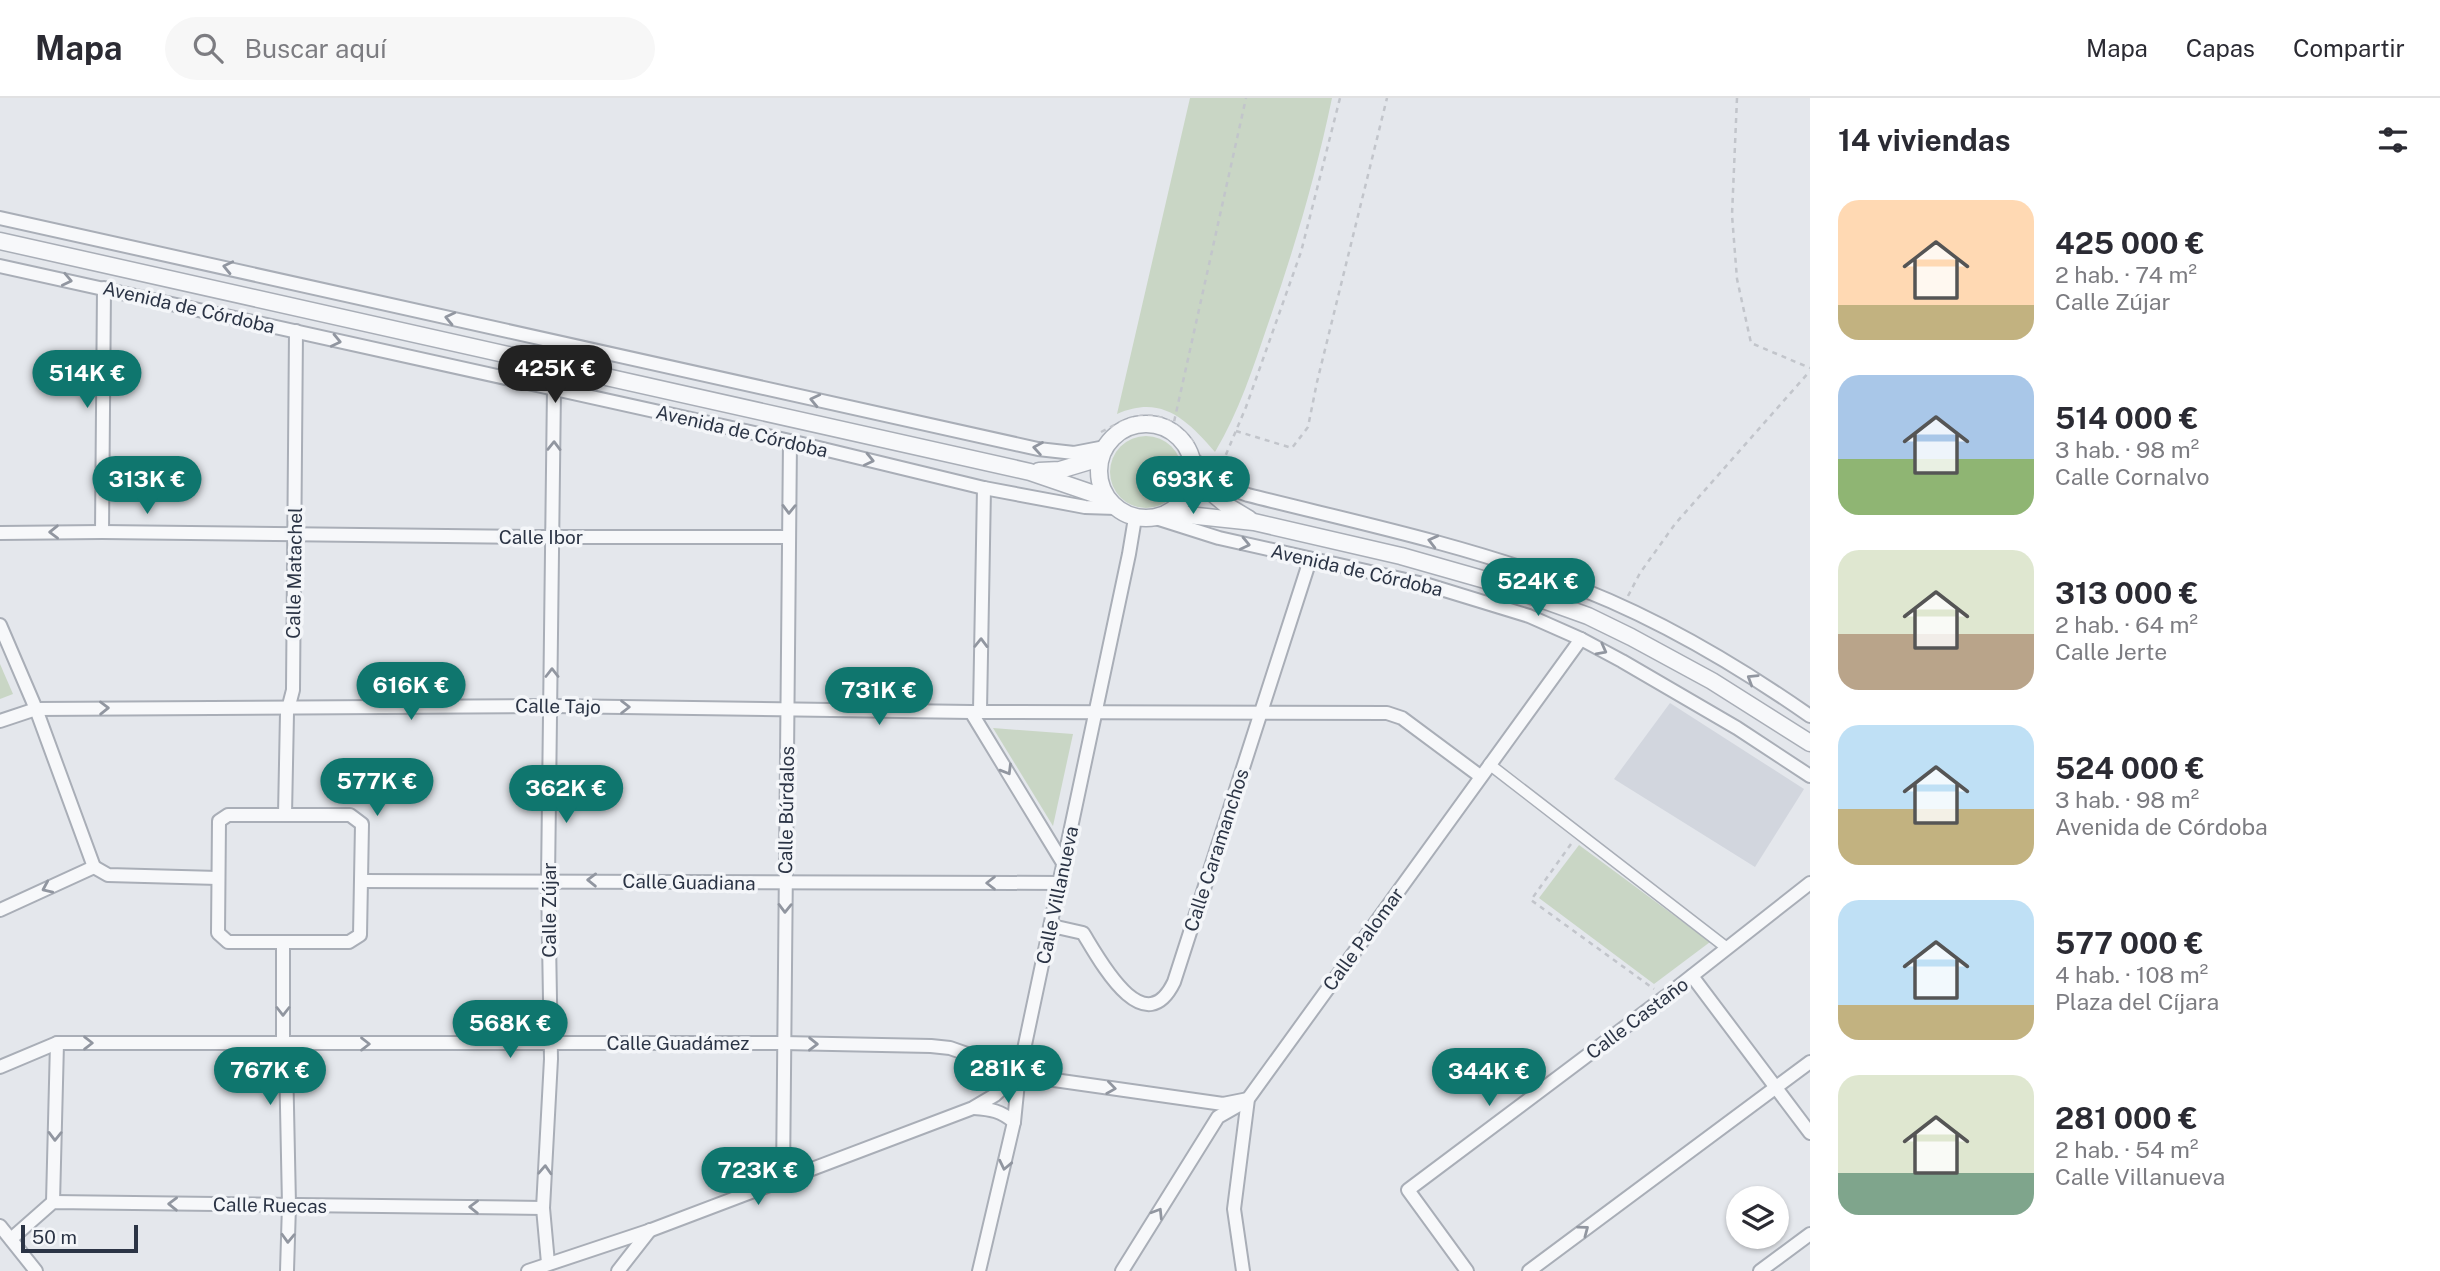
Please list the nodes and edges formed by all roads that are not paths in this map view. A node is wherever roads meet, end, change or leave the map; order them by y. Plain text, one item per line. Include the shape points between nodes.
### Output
1 (0, 218) edge
2 (0, 241) edge
3 (0, 265) edge
4 (104, 288) junction
5 (296, 331) junction
6 (554, 388) junction
7 (790, 441) junction
8 (1103, 453) junction
9 (1192, 458) junction
10 (1030, 472) junction
11 (1193, 477) junction
12 (984, 488) junction
13 (1111, 503) junction
14 (1162, 515) junction
15 (1135, 518) junction
16 (1254, 522) junction
17 (102, 532) junction
18 (0, 533) edge
19 (294, 535) junction
20 (552, 537) junction
21 (789, 537) junction
22 (1310, 560) junction
23 (0, 625) edge
24 (1581, 639) junction
25 (290, 706) junction
26 (551, 706) junction
27 (787, 708) junction
28 (36, 709) junction
29 (1261, 711) junction
30 (976, 712) junction
31 (1096, 712) junction
32 (1810, 716) edge
33 (0, 721) edge
34 (1810, 743) edge
35 (1489, 764) junction
36 (1480, 776) junction
37 (1810, 776) edge
38 (285, 815) junction
39 (1063, 863) junction
40 (94, 867) junction
41 (218, 878) junction
42 (548, 880) junction
43 (361, 881) junction
44 (785, 883) junction
45 (1060, 883) junction
46 (1810, 883) edge
47 (0, 910) edge
48 (1052, 926) junction
49 (283, 943) junction
50 (1727, 948) junction
51 (1692, 976) junction
52 (57, 1043) junction
53 (550, 1043) junction
54 (283, 1044) junction
55 (783, 1044) junction
56 (1810, 1062) edge
57 (0, 1067) edge
58 (1019, 1073) junction
59 (1776, 1087) junction
60 (1248, 1099) junction
61 (974, 1108) junction
62 (1014, 1122) junction
63 (1810, 1133) edge
64 (783, 1180) junction
65 (53, 1202) junction
66 (289, 1205) junction
67 (542, 1208) junction
68 (0, 1226) edge
69 (651, 1230) junction
70 (1810, 1234) edge
71 (11, 1239) junction
72 (548, 1263) junction
73 (36, 1271) edge
74 (287, 1271) edge
75 (528, 1271) edge
76 (618, 1271) edge
77 (979, 1271) edge
78 (1122, 1271) edge
79 (1243, 1271) edge
80 (1467, 1271) edge
81 (1529, 1271) edge
82 (1760, 1271) edge

8 -> 1 street via 1038,449
2 - 10 street, Avenida de Córdoba
3 -> 4 street, Avenida de Córdoba
4 - 5 street, Avenida de Córdoba
4 - 17 street
5 -> 6 street, Avenida de Córdoba
5 - 19 street, Calle Matachel
6 - 7 street, Avenida de Córdoba
20 -> 6 street, Calle Zújar
7 -> 12 street, Avenida de Córdoba
7 -> 21 street, Calle Búrdalos
8 - 9 street via 1114,436 1141,424 1172,432
8 - 10 street, Avenida de Córdoba via 1060,470
8 - 13 street via 1101,485
9 - 11 street
32 -> 9 street via 1716,656 1559,580 1471,551 1248,495 1226,487
10 - 13 street, Avenida de Córdoba
11 - 14 street via 1185,498
11 - 16 street, Avenida de Córdoba
12 - 13 street, Avenida de Córdoba via 1086,507
30 -> 12 street
13 - 15 street
14 - 15 street
14 - 16 street, Avenida de Córdoba
14 -> 22 street, Avenida de Córdoba via 1219,538
15 - 31 street, Calle Villanueva
16 - 34 street, Avenida de Córdoba via 1451,569 1588,616 1712,681
17 -> 18 street, Calle Ibor
17 - 19 street, Calle Ibor
19 - 20 street, Calle Ibor
19 - 25 street, Calle Matachel
20 - 21 street, Calle Ibor
26 -> 20 street, Calle Zújar
21 - 27 street, Calle Búrdalos
22 - 24 street, Avenida de Córdoba via 1428,585 1529,616
22 - 29 street, Calle Caramanchos
23 - 28 street
24 - 35 street, Calle Palomar
24 -> 37 street, Avenida de Córdoba via 1737,728
25 - 26 street, Calle Tajo
28 -> 25 street, Calle Tajo
25 - 38 street, Calle Matachel
26 -> 27 street, Calle Tajo
26 - 42 street, Calle Zújar
27 - 30 street, Calle Tajo
27 - 44 street, Calle Búrdalos
28 - 33 street, Calle Tajo
28 - 40 street
29 - 31 street, Calle Tajo
29 - 36 street, Calle Tajo via 1387,713 1402,718
29 - 48 street, Calle Caramanchos via 1168,995 1154,1003 1126,995 1083,933
30 - 31 street, Calle Tajo
30 -> 39 street
31 - 39 street, Calle Villanueva
35 - 36 street, Calle Palomar
35 - 50 street
36 - 60 street, Calle Palomar
38 - 41 street via 228,815 219,821
38 - 43 street via 350,815 362,824
39 - 45 street, Calle Villanueva
40 - 41 street via 108,876
40 -> 47 street
41 - 49 street via 218,933 228,943
42 - 43 street, Calle Guadiana
44 -> 42 street, Calle Guadiana
42 - 53 street, Calle Zújar
43 - 49 street via 360,935 349,942
45 -> 44 street, Calle Guadiana
44 -> 55 street, Calle Búrdalos
45 - 48 street, Calle Villanueva
46 - 50 street, Calle Castaño
48 - 58 street, Calle Villanueva
49 -> 54 street
50 - 51 street, Calle Castaño
51 - 59 street
51 - 80 street, Calle Castaño via 1408,1190
52 -> 54 street, Calle Guadámez
52 - 57 street, Calle Guadámez
52 -> 65 street
54 -> 53 street, Calle Guadámez
53 - 55 street, Calle Guadámez
67 -> 53 street, Calle Zújar
54 - 66 street
55 -> 58 street, Calle Guadámez via 950,1048
55 - 64 street, Calle Búrdalos
56 - 59 street
58 -> 60 street, Calle Guadámez via 1223,1104
58 - 61 street
58 - 62 street, Calle Villanueva
59 - 63 street
81 -> 59 street
78 -> 60 street via 1218,1117
60 - 79 street, Calle Palomar via 1234,1209
61 - 62 street via 992,1109
61 - 64 street
62 -> 77 street, Calle Villanueva
64 - 69 street
66 -> 65 street, Calle Ruecas
65 - 71 street
67 -> 66 street, Calle Ruecas
66 -> 74 street
67 - 72 street, Calle Zújar
68 - 71 street
69 - 72 street
69 - 76 street
70 - 82 street
71 - 73 street
72 - 75 street

